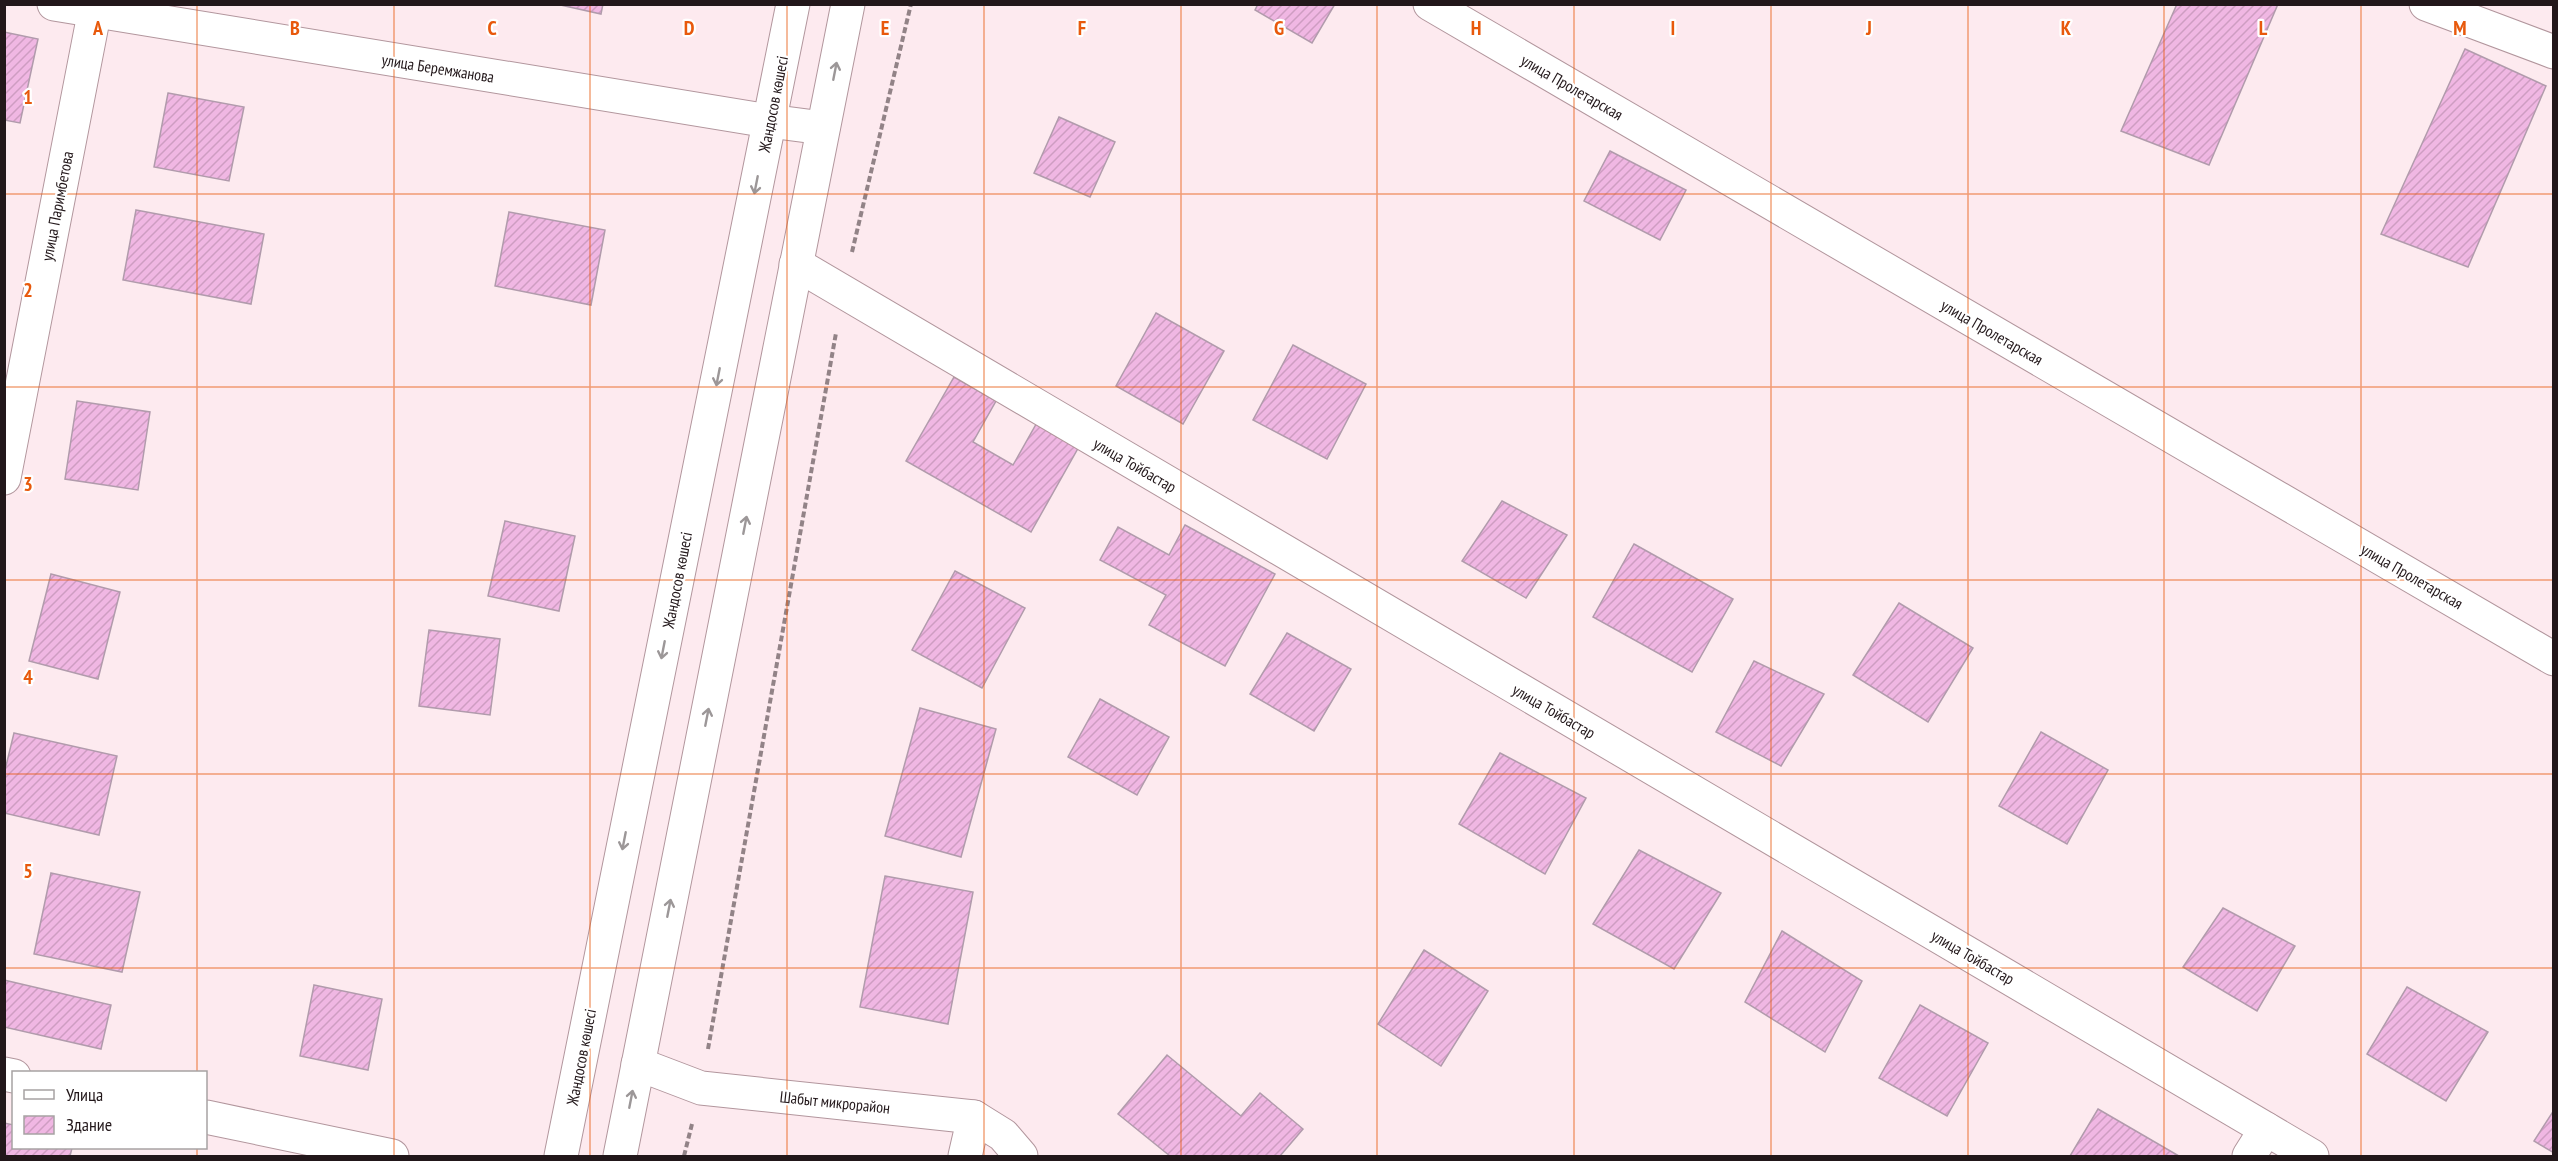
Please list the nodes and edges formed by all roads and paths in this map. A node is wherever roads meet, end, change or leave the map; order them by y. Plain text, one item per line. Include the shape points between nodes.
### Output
1 (54, 4) edge
2 (793, 4) edge
3 (848, 4) edge
4 (911, 4) edge
5 (1430, 4) edge
6 (2427, 4) edge
7 (95, 8) edge
8 (2553, 52) edge
9 (769, 121) junction
10 (823, 128) junction
11 (796, 264) junction
12 (843, 293) junction
13 (4, 478) edge
14 (2553, 659) edge
15 (639, 1064) junction
16 (701, 1088) junction
17 (207, 1117) edge
18 (974, 1117) junction
19 (2266, 1129) junction
20 (392, 1156) edge
21 (561, 1156) edge
22 (620, 1156) edge
23 (684, 1156) edge
24 (965, 1156) edge
25 (1021, 1156) edge
26 (2249, 1156) edge
27 (2312, 1156) edge

1 - 7 street, улица Беремжанова
2 - 9 street, Жандосов көшесі
10 -> 3 street
4 - 12 path
5 - 14 street, улица Пролетарская
6 - 8 street
7 - 9 street, улица Беремжанова
7 - 13 street, улица Паримбетова
9 - 10 street, улица Беремжанова
9 -> 21 street, Жандосов көшесі
10 - 11 street
11 - 12 street, улица Тойбастар
15 -> 11 street
12 - 16 path
12 - 19 street, улица Тойбастар
15 - 16 street, Шабыт микрорайон
22 -> 15 street
16 - 18 street, Шабыт микрорайон
16 - 23 path
17 - 20 street
18 - 24 street
18 - 25 street, Шабыт микрорайон via 1003,1135
19 - 26 street
19 - 27 street, улица Тойбастар

